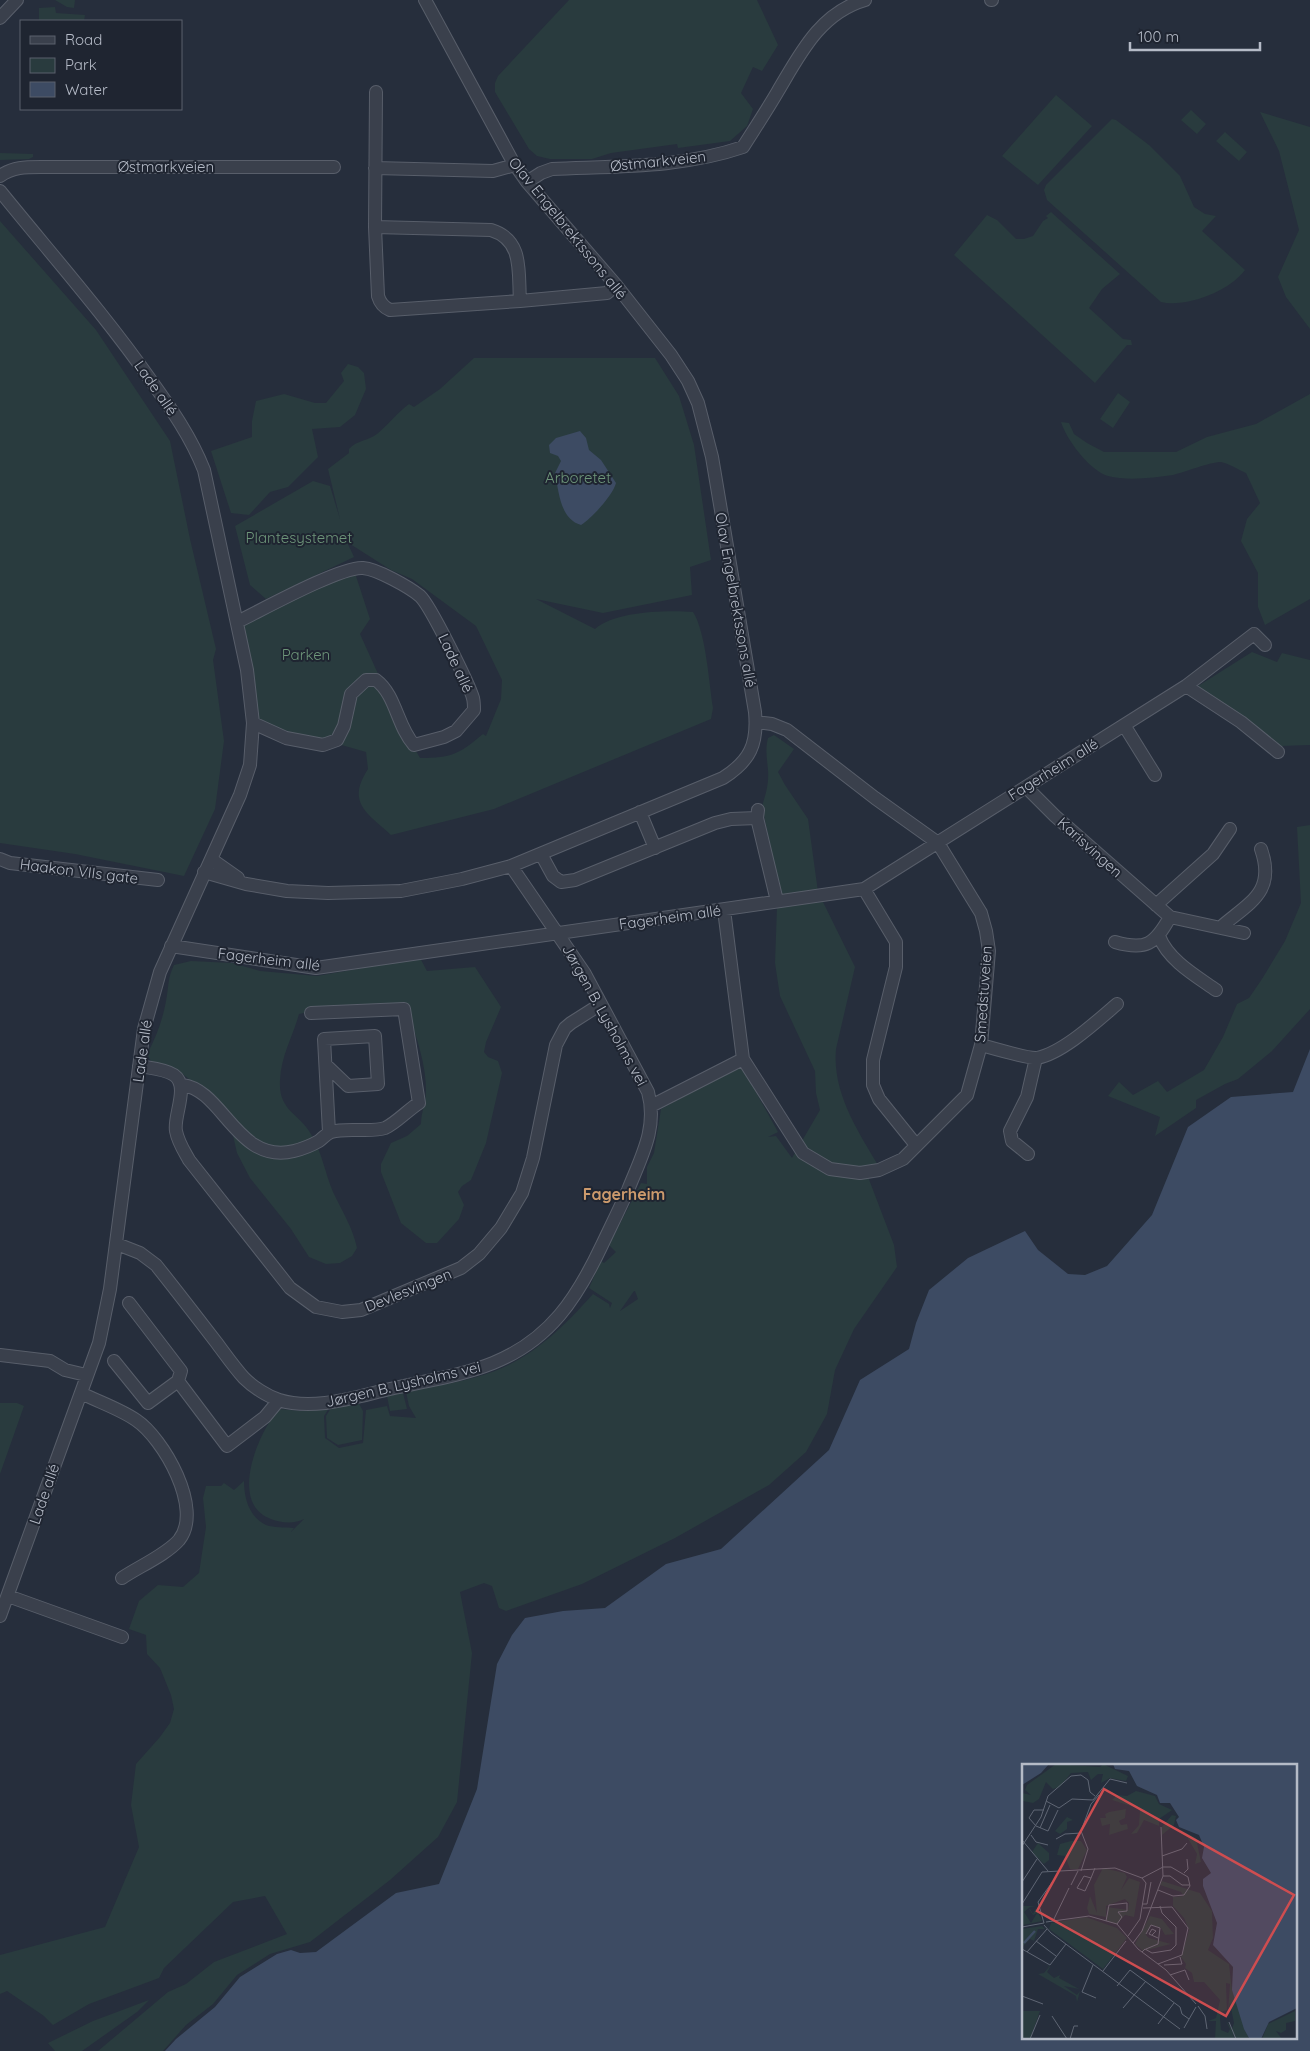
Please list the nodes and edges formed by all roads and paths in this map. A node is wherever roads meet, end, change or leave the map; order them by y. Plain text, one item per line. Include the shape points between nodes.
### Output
1 (17, 0) edge
2 (425, 0) edge
3 (866, 0) edge
4 (838, 6) edge
5 (0, 18) edge
6 (376, 92) dead end
7 (516, 166) junction
8 (334, 167) dead end
9 (375, 168) junction
10 (0, 176) edge
11 (527, 182) junction
12 (0, 191) edge
13 (375, 227) junction
14 (616, 285) junction
15 (520, 301) junction
16 (237, 622) junction
17 (1265, 645) dead end
18 (1186, 686) junction
19 (756, 722) junction
20 (253, 723) junction
21 (1124, 725) junction
22 (1278, 752) dead end
23 (1155, 775) dead end
24 (1026, 787) junction
25 (640, 812) junction
26 (1230, 829) dead end
27 (938, 843) junction
28 (654, 848) junction
29 (1261, 849) dead end
30 (541, 854) junction
31 (211, 858) junction
32 (0, 859) edge
33 (511, 866) junction
34 (204, 872) junction
35 (158, 880) dead end
36 (246, 884) junction
37 (864, 889) junction
38 (777, 901) junction
39 (1156, 905) junction
40 (724, 910) junction
41 (1170, 918) junction
42 (1221, 927) junction
43 (1244, 932) dead end
44 (558, 934) junction
45 (1159, 936) junction
46 (1116, 942) dead end
47 (171, 946) junction
48 (1216, 990) dead end
49 (602, 1004) junction
50 (1117, 1004) dead end
51 (311, 1014) dead end
52 (981, 1045) junction
53 (1036, 1058) junction
54 (743, 1059) junction
55 (326, 1065) junction
56 (140, 1066) junction
57 (182, 1085) junction
58 (652, 1106) junction
59 (329, 1132) junction
60 (916, 1145) junction
61 (1028, 1154) dead end
62 (116, 1244) junction
63 (129, 1303) dead end
64 (0, 1355) edge
65 (114, 1361) dead end
66 (86, 1376) junction
67 (178, 1381) junction
68 (81, 1393) junction
69 (279, 1400) junction
70 (122, 1578) dead end
71 (8, 1596) junction
72 (0, 1616) edge
73 (122, 1636) dead end

1 - 5 street
2 - 7 street, Olav Engelbrektssons allé
3 - 4 street, Østmarkveien
4 - 11 street, Østmarkveien via 803,48 743,146 701,159 552,169
6 - 9 street
7 - 9 street via 493,171
7 - 11 street, Olav Engelbrektssons allé
8 - 10 street, Østmarkveien via 40,166 18,167
9 - 13 street
11 - 14 street, Olav Engelbrektssons allé
12 - 16 street, Lade allé via 132,354 185,430 204,470
13 - 15 street via 502,233 512,242 516,254
13 - 15 street via 378,296 386,308
14 - 15 street via 607,293
14 - 19 street, Olav Engelbrektssons allé via 681,369 702,417 712,457
16 - 20 street, Lade allé
16 - 20 street, Lade allé via 347,570 362,568 375,571 422,597 444,636 472,698 474,710 456,731 414,745 385,687 376,680 366,680 352,694 337,740 323,745 286,738
17 - 18 street, Fagerheim allé via 1254,634
18 - 21 street, Fagerheim allé
18 - 22 street via 1241,722
19 - 25 street, Olav Engelbrektssons allé via 753,746 732,772
19 - 27 street, Smedstuveien via 786,730
20 - 31 street, Lade allé via 247,773
21 - 23 street
21 - 24 street, Fagerheim allé
24 - 27 street, Fagerheim allé
24 - 39 street, Karisvingen
25 - 28 street
25 - 30 street, Olav Engelbrektssons allé
26 - 39 street via 1213,854
27 - 37 street, Fagerheim allé
27 - 52 street, Smedstuveien via 981,913 986,931 989,951
28 - 30 street via 576,880 561,882 553,876
28 - 38 street via 715,823 758,814
29 - 42 street via 1266,879 1262,890
30 - 33 street, Olav Engelbrektssons allé
31 - 34 street, Lade allé
31 - 36 street, Olav Engelbrektssons allé
32 - 35 street, Haakon VIIs gate
33 - 36 street, Olav Engelbrektssons allé via 401,890 328,894
33 - 44 street, Jørgen B. Lysholms vei
34 - 36 street, Olav Engelbrektssons allé
34 - 47 street, Lade allé
37 - 38 street, Fagerheim allé
37 - 60 street via 896,942 896,967 873,1060 873,1085 879,1099
38 - 40 street, Fagerheim allé
39 - 41 street, Karisvingen
40 - 44 street, Fagerheim allé
40 - 54 street
41 - 42 street
41 - 45 street
42 - 43 street
44 - 47 street, Fagerheim allé via 316,968
44 - 49 street, Jørgen B. Lysholms vei
45 - 46 street via 1143,946 1132,947
45 - 48 street via 1184,967
47 - 56 street, Lade allé via 147,1012
49 - 57 street, Devlesvingen via 570,1023 556,1044 533,1158 522,1193 479,1254 461,1268 351,1312 316,1308 290,1288 189,1160 176,1130
49 - 58 street, Jørgen B. Lysholms vei via 648,1092
50 - 53 street via 1081,1035
51 - 59 street via 404,1009 419,1103 384,1128
52 - 53 street
52 - 60 street, Smedstuveien via 967,1095
53 - 61 street via 1027,1097 1010,1131 1012,1141
54 - 58 street
54 - 60 street, Smedstuveien via 803,1153 830,1169 860,1174 879,1170 903,1159
55 - 55 street via 324,1039 375,1036 378,1084 348,1086
55 - 59 street
56 - 57 street via 174,1075
56 - 62 street, Lade allé
57 - 59 street via 200,1091 262,1151 295,1151 317,1142
58 - 69 street, Jørgen B. Lysholms vei via 643,1156 589,1273 567,1307 538,1337 492,1364 462,1372 315,1404
62 - 66 street, Lade allé via 99,1343
62 - 69 street, Jørgen B. Lysholms vei via 140,1253 156,1264 245,1379
63 - 67 street via 181,1371
64 - 66 street via 50,1361 65,1370
65 - 67 street via 148,1403
66 - 68 street, Lade allé
67 - 69 street via 227,1446 264,1417
68 - 70 street via 137,1420 171,1464 185,1496 185,1528 179,1539
68 - 71 street, Lade allé
71 - 72 street, Lade allé
71 - 73 street

